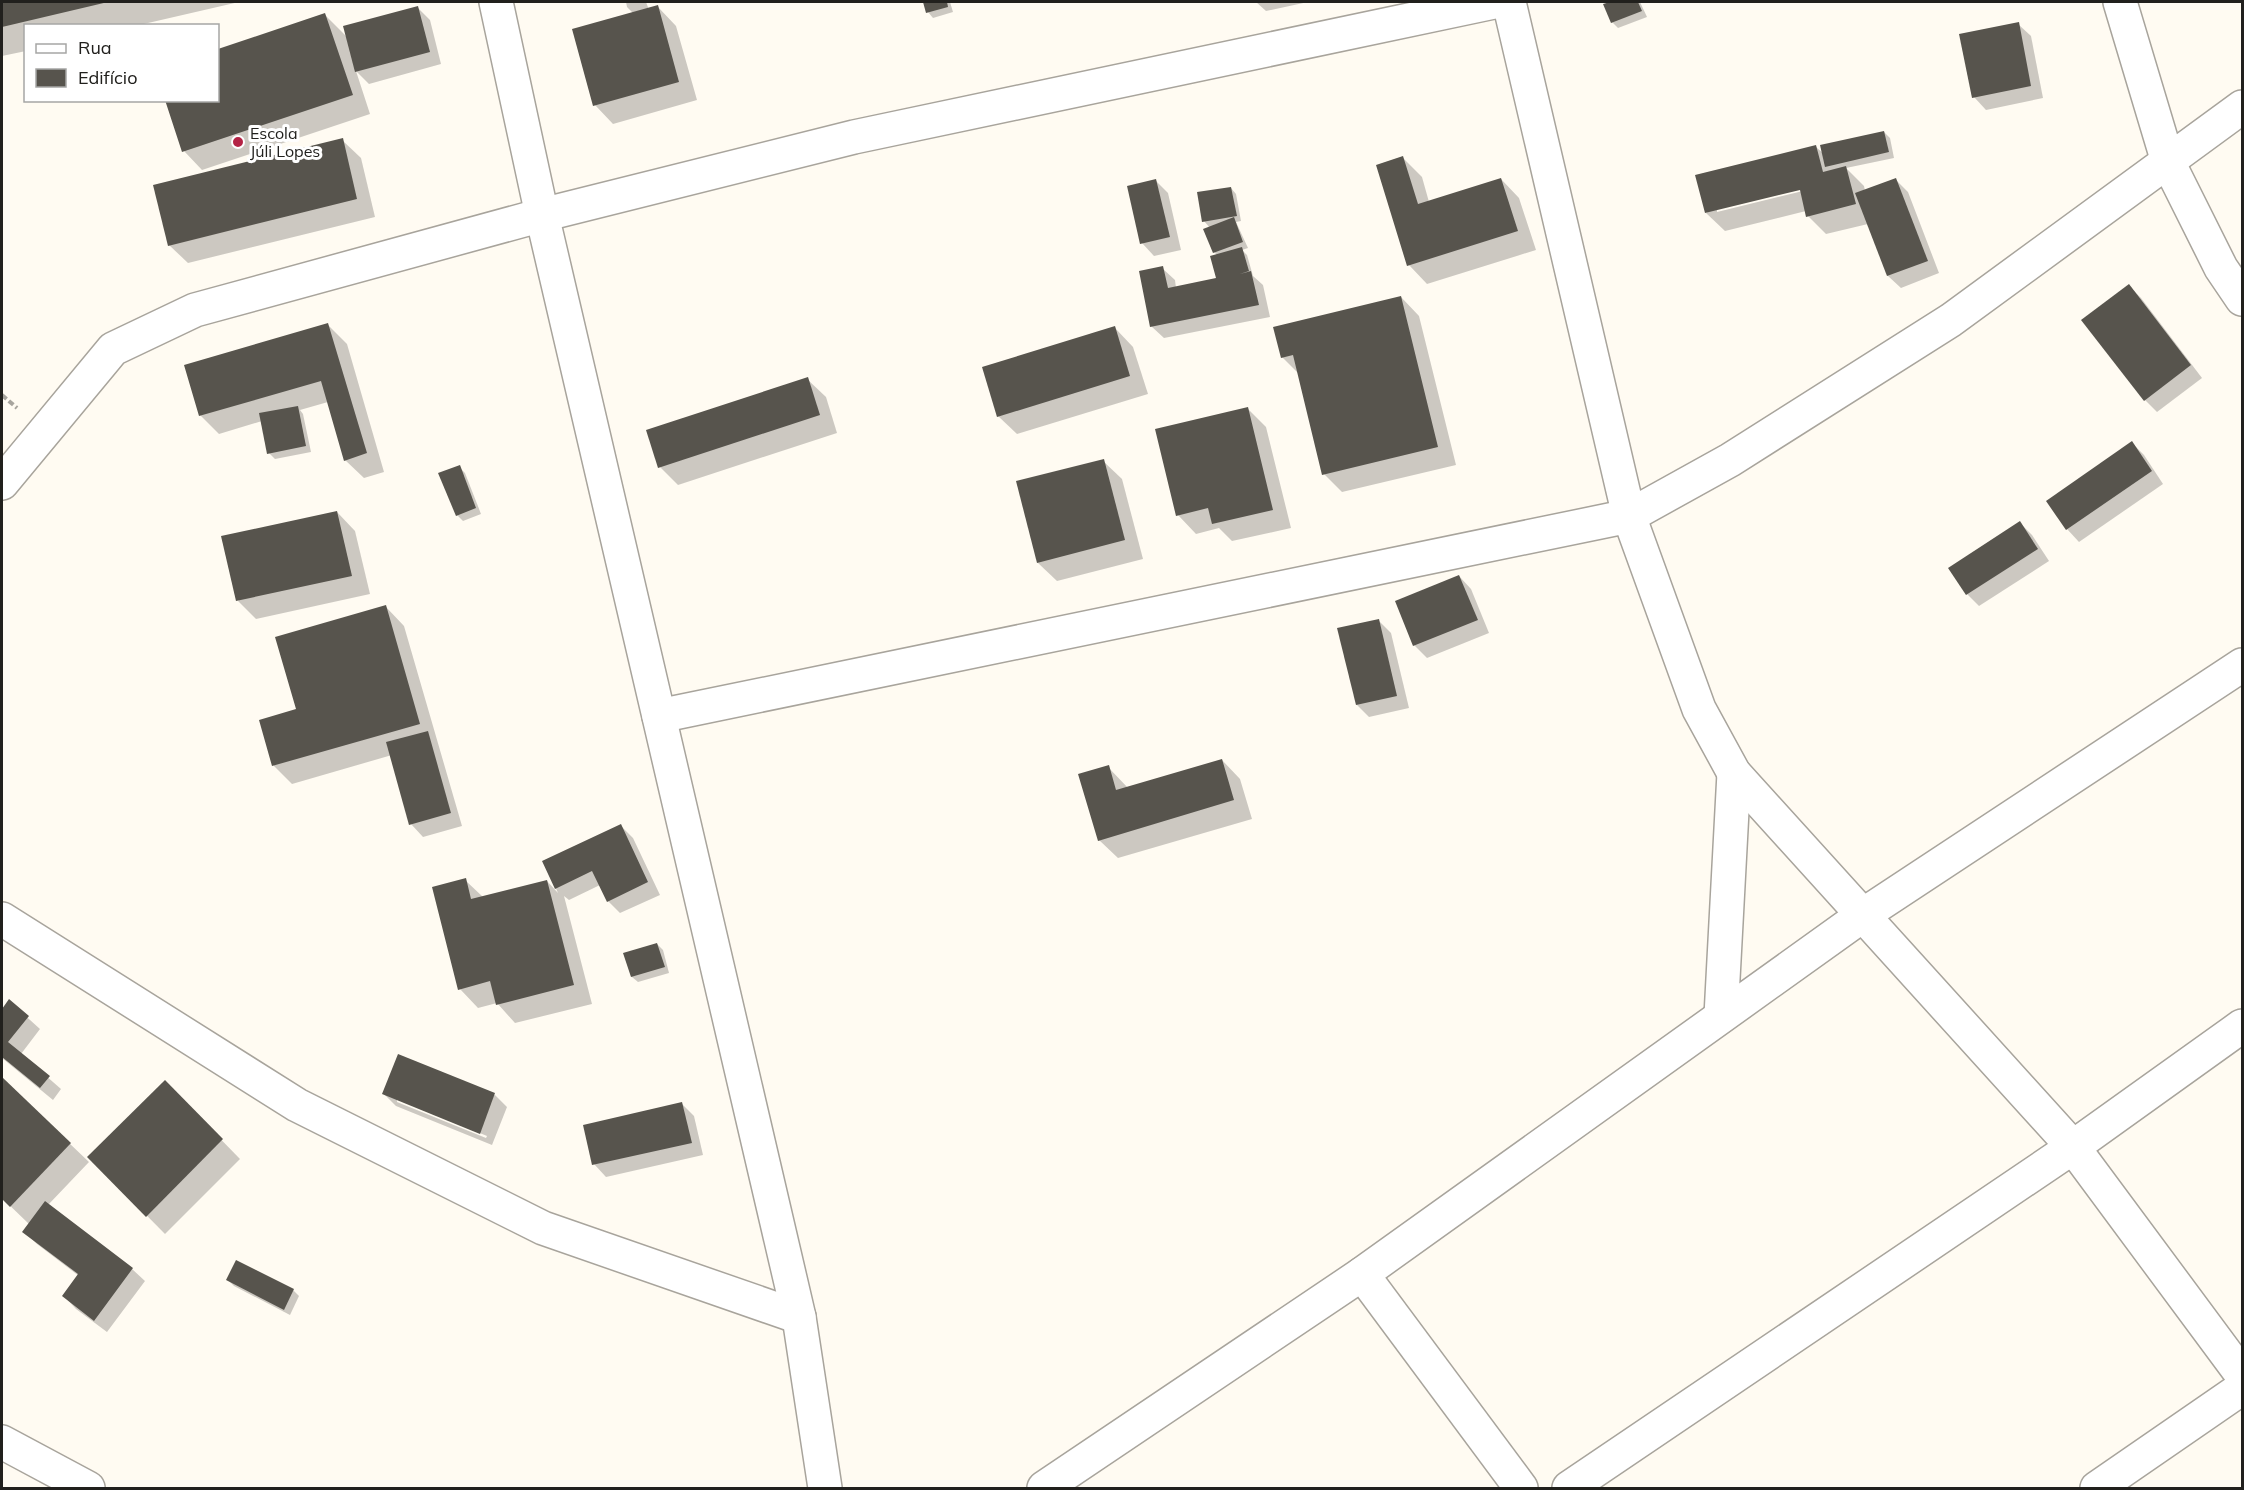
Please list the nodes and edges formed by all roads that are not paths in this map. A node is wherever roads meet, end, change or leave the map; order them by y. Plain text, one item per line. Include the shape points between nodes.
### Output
1 (496, 2) edge
2 (1494, 2) edge
3 (1509, 2) edge
4 (2120, 2) edge
5 (2242, 107) edge
6 (2168, 162) junction
7 (542, 215) junction
8 (2242, 298) edge
9 (2, 483) edge
10 (1629, 516) junction
11 (2242, 665) edge
12 (659, 716) junction
13 (1734, 773) junction
14 (1863, 915) junction
15 (2, 919) edge
16 (1721, 1016) junction
17 (2242, 1026) edge
18 (2073, 1147) junction
19 (1362, 1274) junction
20 (799, 1317) junction
21 (2242, 1375) edge
22 (2242, 1388) edge
23 (2, 1442) edge
24 (88, 1488) edge
25 (825, 1488) edge
26 (1044, 1488) edge
27 (1521, 1488) edge
28 (1569, 1488) edge
29 (2097, 1488) edge

1 - 7 street
2 - 7 street via 854,137
3 - 10 street
4 - 6 street
5 - 6 street
6 - 8 street via 2221,268
6 - 10 street via 1951,320 1730,460
7 - 9 street via 195,310 113,349
7 - 12 street
10 - 12 street
10 - 13 street via 1699,709
11 - 14 street
12 - 20 street
13 - 14 street
13 - 16 street
14 - 16 street
14 - 18 street
15 - 20 street via 297,1105 532,1222
16 - 19 street
17 - 18 street
18 - 21 street
18 - 28 street
19 - 26 street
19 - 27 street
20 - 25 street
22 - 29 street
23 - 24 street

